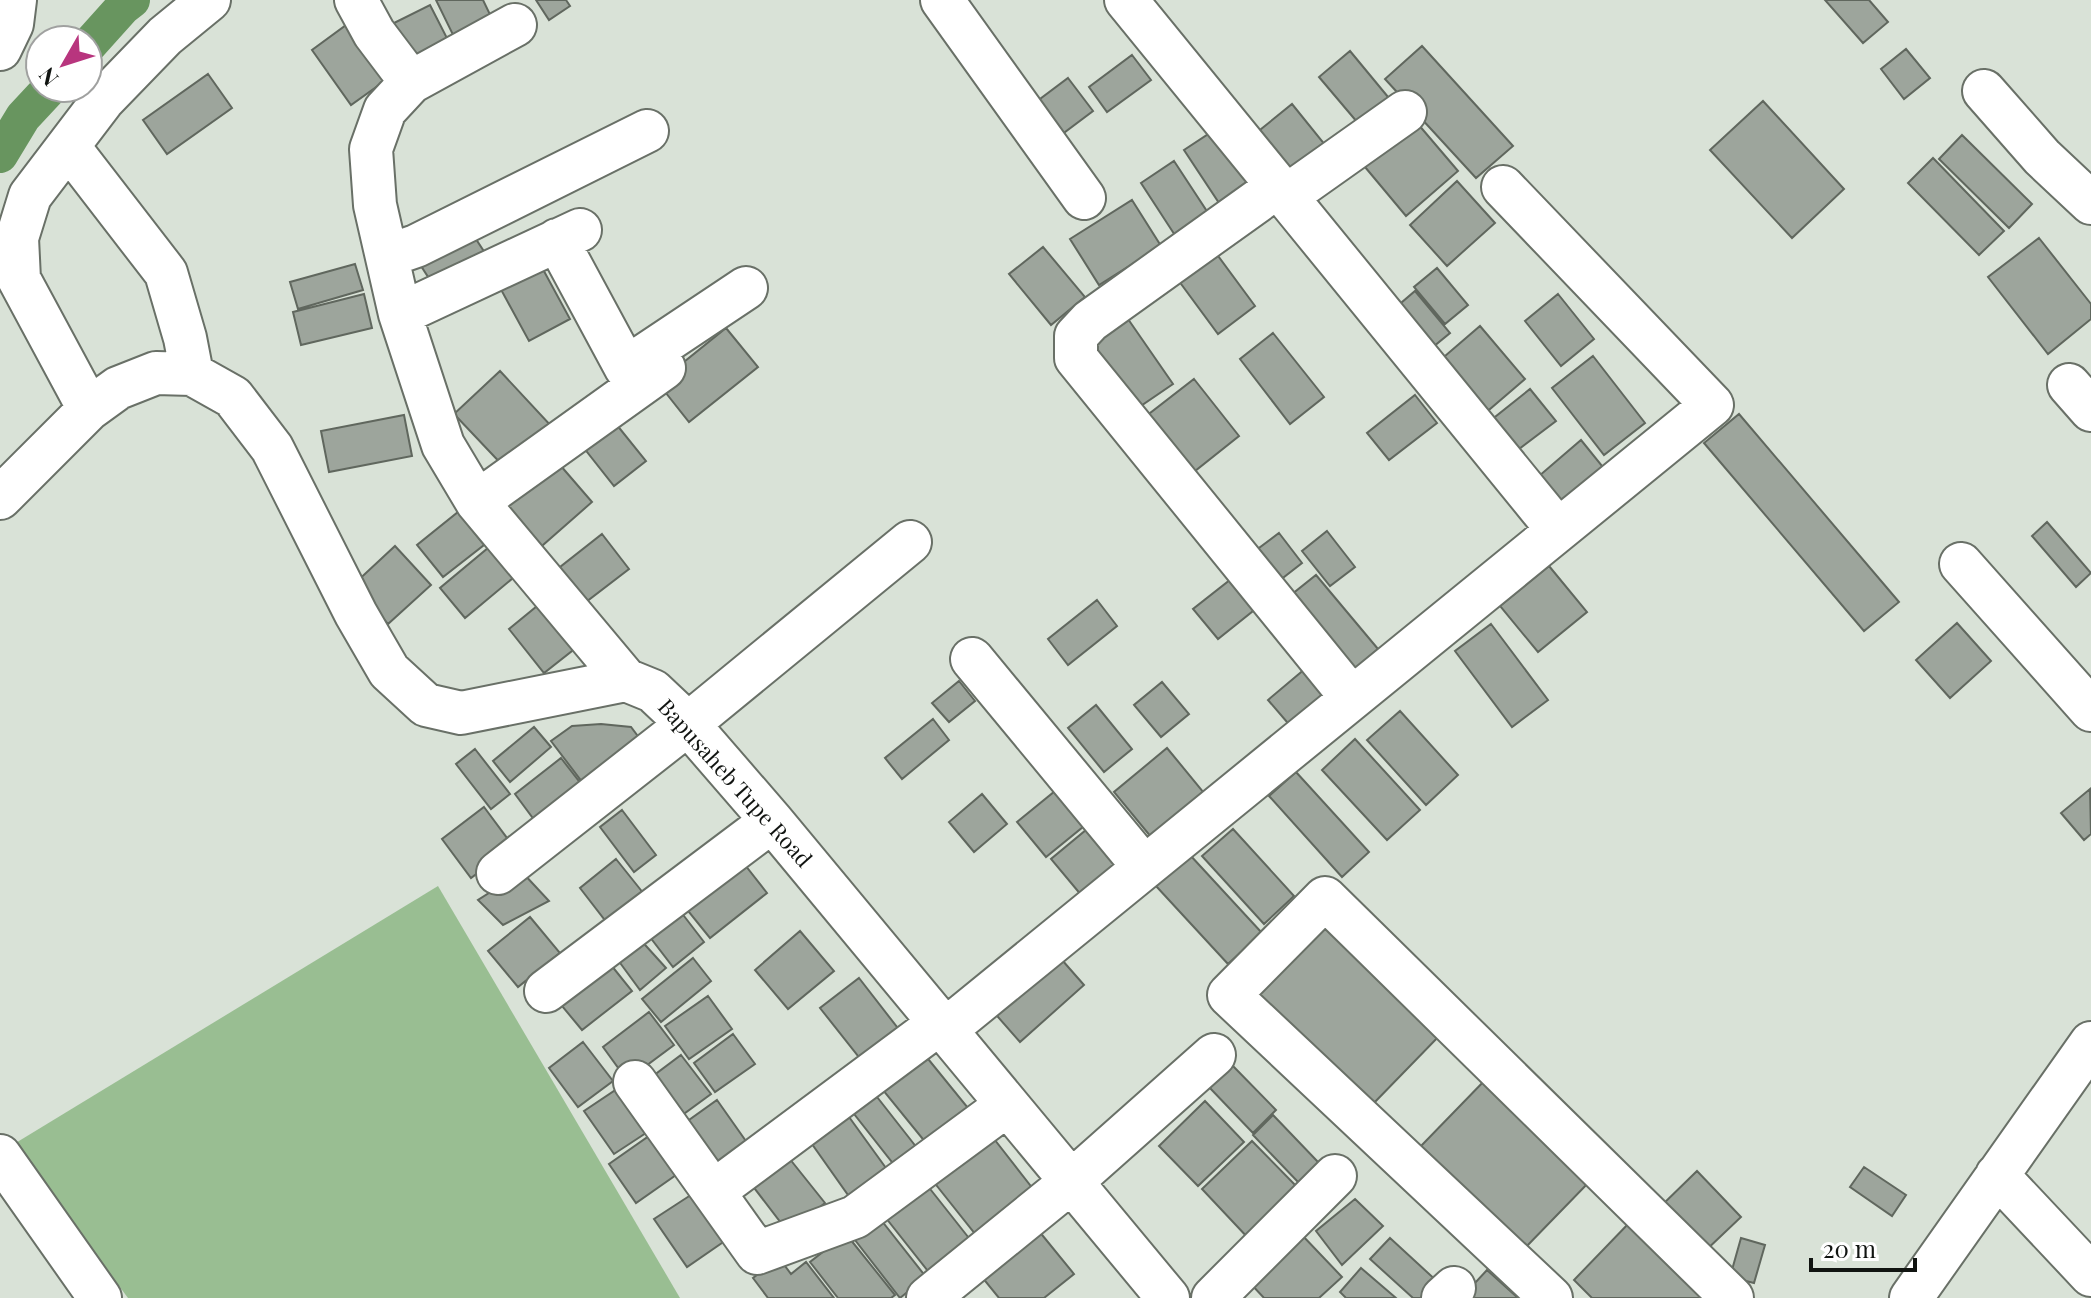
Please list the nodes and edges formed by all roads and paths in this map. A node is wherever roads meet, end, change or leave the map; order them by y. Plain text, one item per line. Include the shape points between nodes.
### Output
1 (15, 0) edge
2 (209, 0) edge
3 (356, 0) edge
4 (942, 0) edge
5 (1126, 0) edge
6 (515, 25) dead end
7 (0, 49) edge
8 (411, 82) junction
9 (1984, 91) dead end
10 (1405, 112) dead end
11 (647, 131) dead end
12 (68, 146) junction
13 (1503, 187) dead end
14 (1281, 192) junction
15 (1084, 198) dead end
16 (2091, 203) edge
17 (387, 256) junction
18 (746, 288) dead end
19 (400, 314) junction
20 (664, 368) dead end
21 (192, 374) junction
22 (89, 409) junction
23 (0, 498) edge
24 (477, 502) junction
25 (1558, 530) junction
26 (910, 542) dead end
27 (1961, 564) dead end
28 (972, 659) dead end
29 (626, 680) junction
30 (1352, 698) junction
31 (2091, 710) edge
32 (688, 724) junction
33 (772, 821) junction
34 (1144, 867) junction
35 (498, 873) dead end
36 (546, 991) dead end
37 (942, 1026) junction
38 (2091, 1043) edge
39 (1214, 1055) dead end
40 (635, 1082) dead end
41 (1007, 1105) junction
42 (0, 1156) edge
43 (1997, 1175) junction
44 (1335, 1176) dead end
45 (1071, 1182) junction
46 (714, 1191) junction
47 (2091, 1275) edge
48 (100, 1298) edge
49 (928, 1298) edge
50 (1168, 1298) edge
51 (1213, 1298) edge
52 (1551, 1298) edge
53 (1732, 1298) edge
54 (1911, 1298) edge

1 - 7 street via 12,24
2 - 12 street via 165,36 103,100
3 - 8 street
4 - 15 street
5 - 14 street
6 - 8 street
8 - 17 street via 385,110 371,149 375,205
9 - 16 street
10 - 14 street
11 - 17 street
12 - 21 street via 166,273
12 - 22 street via 30,196 17,238 19,279
13 - 25 street via 1712,405
14 - 25 street
14 - 30 street via 1090,321 1076,336 1076,358
17 - 19 street
18 - 19 street via 626,368 568,235
19 - 24 street via 443,445
20 - 24 street
21 - 22 street via 156,373 118,388
21 - 29 street via 233,397 272,448 389,671 426,705 461,713
22 - 23 street
24 - 29 street
25 - 30 street
26 - 32 street
27 - 31 street
28 - 34 street
29 - 32 street, Bapusaheb Tupe Road via 653,691
30 - 34 street
32 - 33 street, Bapusaheb Tupe Road
32 - 35 street
33 - 36 street
33 - 37 street, Bapusaheb Tupe Road
34 - 37 street
37 - 41 street, Bapusaheb Tupe Road
37 - 46 street
38 - 43 street
39 - 45 street
40 - 46 street
41 - 45 street, Bapusaheb Tupe Road
41 - 46 street via 855,1217 757,1253
42 - 48 street
43 - 47 street
43 - 54 street
44 - 51 street
45 - 49 street
45 - 50 street, Bapusaheb Tupe Road
52 - 53 street via 1229,995 1325,898

